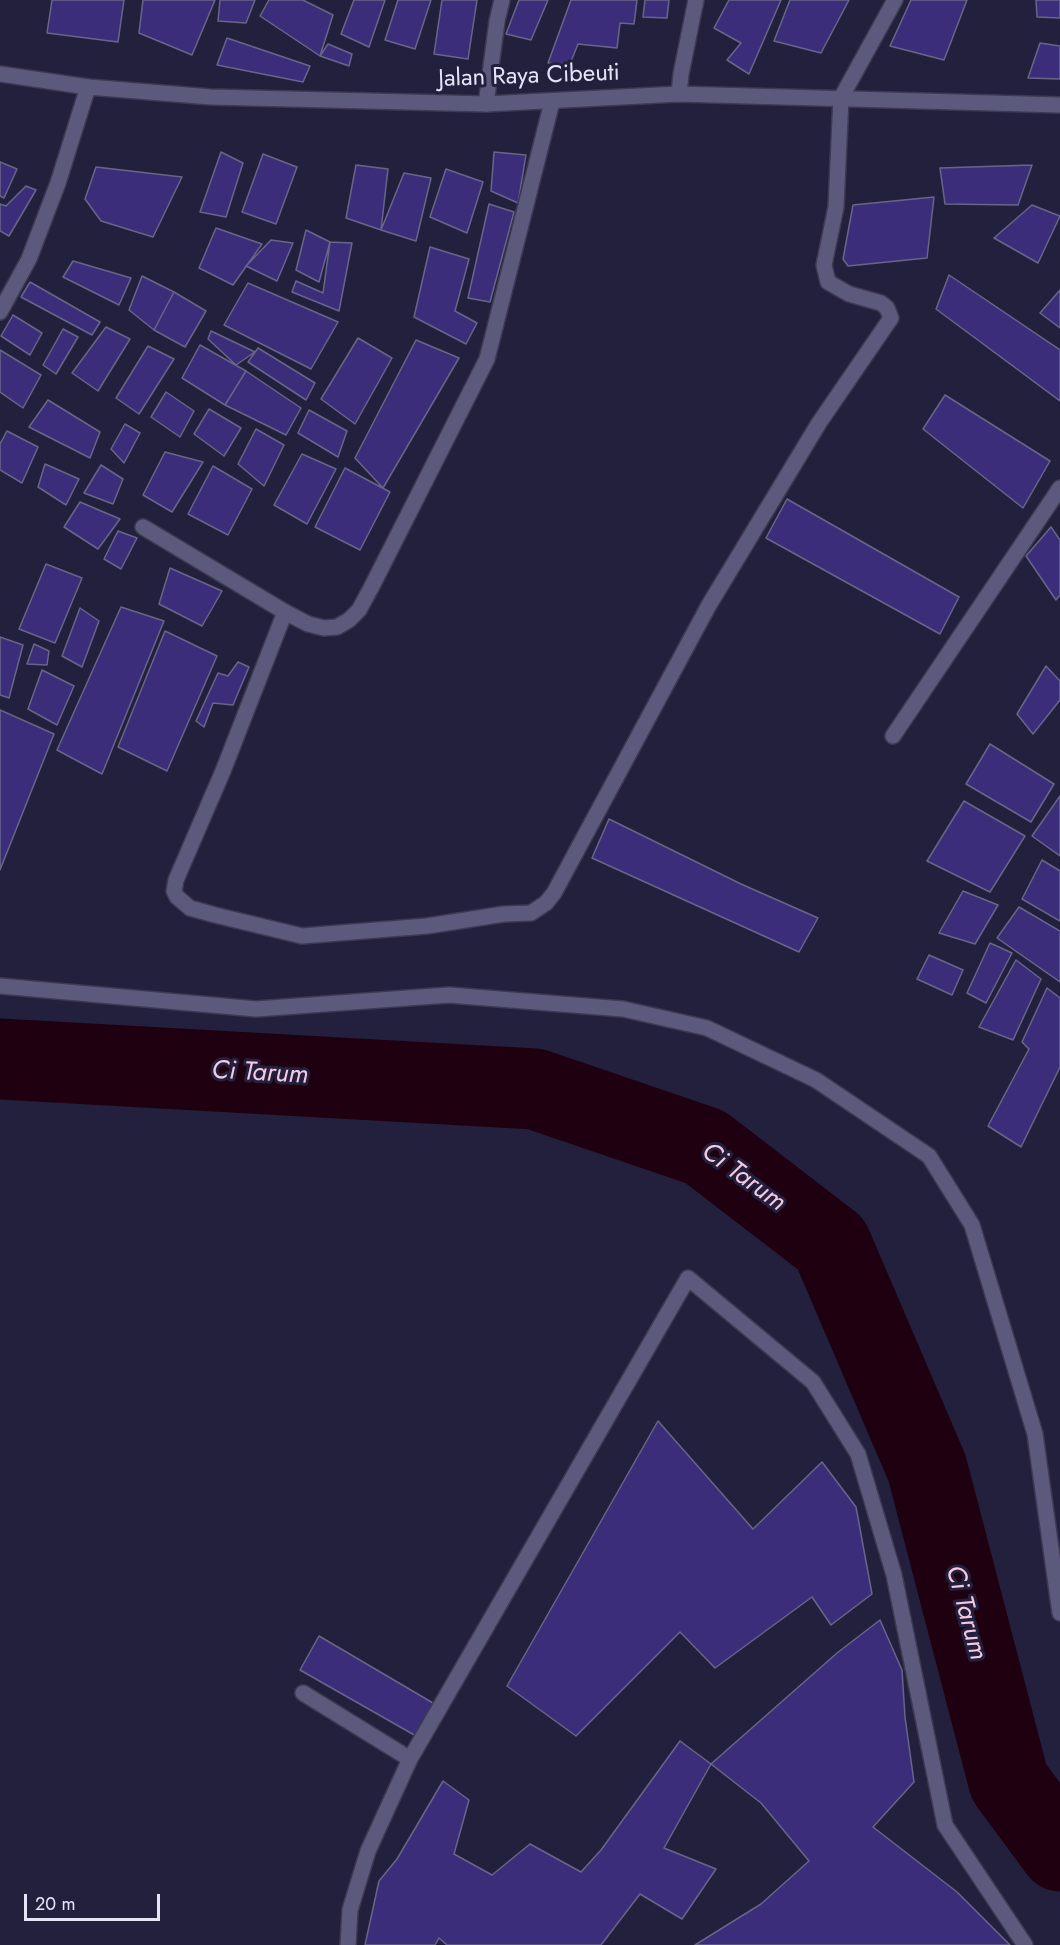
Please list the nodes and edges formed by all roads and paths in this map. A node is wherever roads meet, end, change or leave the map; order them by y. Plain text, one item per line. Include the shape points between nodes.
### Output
1 (502, 0) edge
2 (696, 0) edge
3 (895, 0) edge
4 (0, 74) edge
5 (88, 87) junction
6 (679, 94) junction
7 (841, 98) junction
8 (552, 102) junction
9 (486, 104) junction
10 (1060, 105) edge
11 (0, 312) edge
12 (1060, 488) edge
13 (143, 527) dead end
14 (285, 612) junction
15 (893, 736) dead end
16 (0, 986) edge
17 (1060, 1613) edge
18 (303, 1693) dead end
19 (410, 1760) junction
20 (348, 1945) edge
21 (1025, 1945) edge

1 - 9 street
2 - 6 street
3 - 7 street
4 - 5 street, Jalan Raya Cibeuti
5 - 9 street, Jalan Raya Cibeuti via 212,97
5 - 11 street via 33,248
6 - 7 street, Jalan Raya Cibeuti
6 - 8 street, Jalan Raya Cibeuti
7 - 10 street, Jalan Raya Cibeuti
7 - 14 street via 836,207 825,276 840,291 881,303 891,318 819,423 710,605 546,903 531,913 302,936 190,908 177,897 176,880
8 - 9 street, Jalan Raya Cibeuti
8 - 14 street via 487,359 371,588 359,610 337,627 308,624
12 - 15 street
13 - 14 street
16 - 17 street via 256,1009 449,995 623,1009 707,1028 816,1080 929,1156 972,1225 1035,1434
18 - 19 street
19 - 20 street via 369,1851 350,1910
19 - 21 street via 688,1278 813,1382 858,1454 894,1575 945,1825

